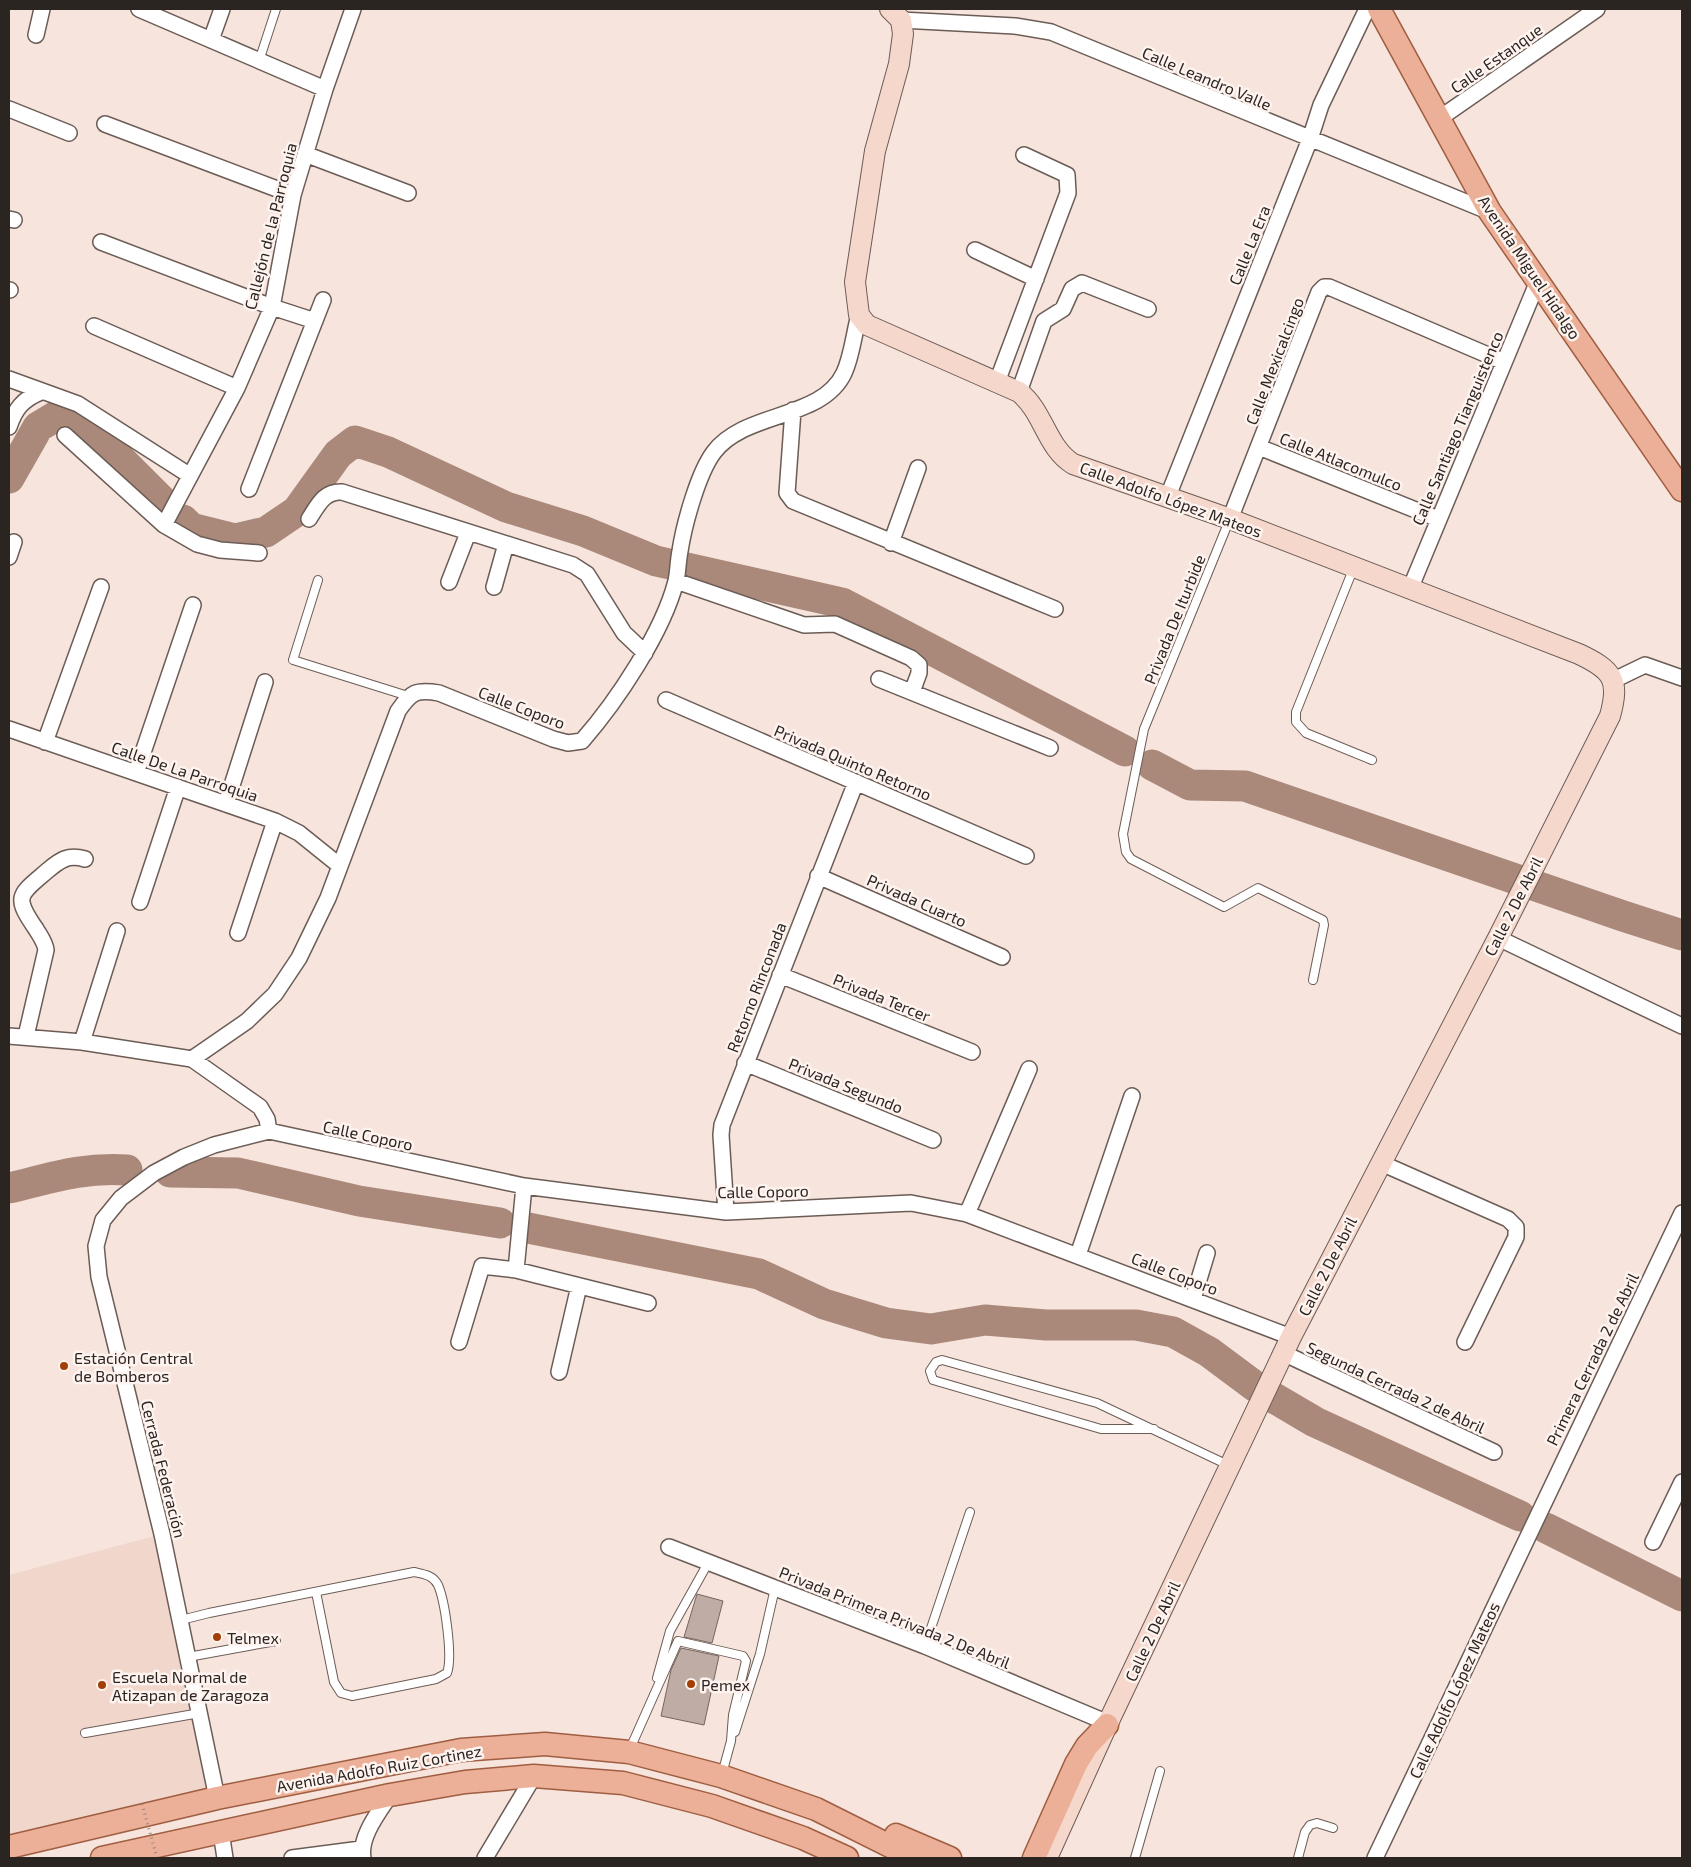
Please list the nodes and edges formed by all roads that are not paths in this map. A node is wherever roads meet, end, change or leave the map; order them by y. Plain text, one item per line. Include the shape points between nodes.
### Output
1 (42, 9) edge
2 (139, 9) edge
3 (222, 9) edge
4 (276, 9) edge
5 (353, 9) edge
6 (1367, 9) edge
7 (1379, 9) edge
8 (1597, 9) edge
9 (895, 14) edge
10 (36, 35) dead end
11 (211, 40) junction
12 (260, 61) junction
13 (325, 89) junction
14 (9, 109) edge
15 (1440, 118) junction
16 (105, 124) dead end
17 (69, 133) dead end
18 (1310, 139) junction
19 (305, 154) junction
20 (1024, 155) dead end
21 (408, 193) dead end
22 (293, 194) junction
23 (1490, 212) junction
24 (101, 242) dead end
25 (975, 250) dead end
26 (1036, 278) junction
27 (1538, 281) junction
28 (323, 300) dead end
29 (272, 307) junction
30 (1148, 309) dead end
31 (860, 315) junction
32 (315, 321) junction
33 (94, 326) dead end
34 (1504, 362) junction
35 (9, 379) edge
36 (997, 382) junction
37 (237, 388) junction
38 (41, 392) junction
39 (1019, 392) junction
40 (793, 410) junction
41 (9, 427) edge
42 (64, 435) dead end
43 (1259, 447) junction
44 (918, 468) dead end
45 (189, 475) junction
46 (1680, 481) edge
47 (249, 489) dead end
48 (1168, 496) junction
49 (309, 519) dead end
50 (1230, 519) junction
51 (1438, 519) junction
52 (164, 526) junction
53 (468, 533) junction
54 (14, 542) dead end
55 (891, 543) junction
56 (506, 544) junction
57 (259, 553) dead end
58 (9, 557) edge
59 (1354, 567) junction
60 (318, 580) dead end
61 (676, 581) junction
62 (449, 582) dead end
63 (100, 587) dead end
64 (494, 588) dead end
65 (1410, 589) junction
66 (193, 605) dead end
67 (1055, 609) dead end
68 (645, 653) junction
69 (1682, 678) edge
70 (880, 679) dead end
71 (1614, 680) junction
72 (265, 682) dead end
73 (912, 692) junction
74 (408, 696) junction
75 (666, 700) dead end
76 (9, 729) edge
77 (45, 742) junction
78 (1050, 748) dead end
79 (1372, 760) dead end
80 (136, 773) junction
81 (856, 782) junction
82 (178, 788) junction
83 (226, 804) junction
84 (275, 821) junction
85 (1026, 856) dead end
86 (85, 859) dead end
87 (340, 866) junction
88 (818, 876) junction
89 (140, 902) dead end
90 (116, 931) dead end
91 (238, 933) dead end
92 (1498, 938) junction
93 (1002, 957) dead end
94 (780, 975) junction
95 (1313, 980) dead end
96 (1682, 1026) edge
97 (9, 1036) edge
98 (26, 1036) junction
99 (82, 1042) junction
100 (972, 1052) dead end
101 (192, 1059) junction
102 (745, 1063) junction
103 (1030, 1069) dead end
104 (1132, 1096) dead end
105 (269, 1131) junction
106 (933, 1140) dead end
107 (1381, 1163) junction
108 (524, 1186) junction
109 (726, 1212) junction
110 (967, 1214) junction
111 (1681, 1220) edge
112 (1207, 1253) dead end
113 (1078, 1255) junction
114 (516, 1270) junction
115 (579, 1286) junction
116 (1193, 1299) junction
117 (648, 1303) dead end
118 (459, 1342) dead end
119 (1465, 1342) dead end
120 (1287, 1345) junction
121 (559, 1372) dead end
122 (1154, 1429) junction
123 (1494, 1452) dead end
124 (1230, 1466) junction
125 (1682, 1482) edge
126 (970, 1512) dead end
127 (1534, 1521) joint
128 (1653, 1542) dead end
129 (669, 1547) dead end
130 (708, 1563) junction
131 (775, 1588) junction
132 (316, 1592) junction
133 (181, 1620) junction
134 (276, 1641) dead end
135 (924, 1646) junction
136 (188, 1657) junction
137 (654, 1694) junction
138 (200, 1713) junction
139 (1107, 1724) junction
140 (86, 1733) dead end
141 (731, 1741) junction
142 (629, 1752) junction
143 (1160, 1770) dead end
144 (534, 1776) junction
145 (721, 1776) junction
146 (390, 1795) junction
147 (217, 1798) junction
148 (816, 1809) junction
149 (1333, 1828) dead end
150 (221, 1832) junction
151 (9, 1847) edge
152 (362, 1854) edge
153 (102, 1858) edge
154 (225, 1858) edge
155 (292, 1858) edge
156 (485, 1858) edge
157 (847, 1858) edge
158 (914, 1858) edge
159 (950, 1858) edge
160 (1034, 1858) edge
161 (1047, 1858) edge
162 (1135, 1858) edge
163 (1298, 1858) edge
164 (1375, 1858) edge

1 - 10 street
2 - 11 street
3 - 11 street
4 - 12 lane
5 - 13 street, Callejón de la Parroquia
6 - 18 street, Calle La Era via 1321,105
7 - 15 main road, Avenida Miguel Hidalgo
8 - 15 street, Calle Estanque
9 - 18 street, Calle Leandro Valle via 1051,32
9 - 31 main road via 903,34 899,64 875,151 855,282
11 - 12 street
12 - 13 street
13 - 19 street, Callejón de la Parroquia
14 - 17 street
15 - 23 main road, Avenida Miguel Hidalgo
16 - 22 street
18 - 23 street, Calle Leandro Valle
18 - 48 street, Calle La Era
19 - 21 street
19 - 22 street, Callejón de la Parroquia
20 - 26 street via 1067,176 1069,181 1068,193
22 - 29 street, Callejón de la Parroquia
23 - 27 main road, Avenida Miguel Hidalgo
24 - 29 street
25 - 26 street
26 - 36 street
27 - 34 street, Calle Santiago Tianguistenco
27 - 46 main road, Avenida Miguel Hidalgo
28 - 32 street
29 - 32 street
29 - 37 street, Callejón de la Parroquia
30 - 39 street via 1082,284 1077,285 1062,309 1044,322
31 - 36 main road, Calle Adolfo López Mateos via 867,325 880,332
31 - 40 street, Calle Coporo via 844,374 825,396
32 - 47 street
33 - 37 street
34 - 43 street, Calle Mexicalcingo via 1324,287 1319,292
34 - 51 street, Calle Santiago Tianguistenco
35 - 38 street
36 - 39 main road, Calle Adolfo López Mateos
37 - 45 street, Callejón de la Parroquia
38 - 41 street via 26,398 14,412
38 - 45 street via 78,404
39 - 48 main road, Calle Adolfo López Mateos via 1037,411 1061,457 1072,464
40 - 55 street via 787,494 793,502
40 - 61 street, Calle Coporo via 738,430 714,451 700,476 680,549
42 - 52 street
43 - 50 street, Calle Mexicalcingo
43 - 51 street, Calle Atlacomulco
44 - 55 street
45 - 52 street, Callejón de la Parroquia
48 - 50 main road, Calle Adolfo López Mateos
49 - 53 street via 321,500 334,492
50 - 59 main road, Calle Adolfo López Mateos
50 - 95 lane, Privada De Iturbide via 1144,729 1123,834 1126,852 1131,859 1224,907 1258,888 1323,920
51 - 65 street, Calle Santiago Tianguistenco
52 - 57 street via 197,544 220,550
53 - 56 street
53 - 62 street
54 - 58 street
55 - 67 street
56 - 64 street
56 - 68 street via 580,568 592,580 624,633
59 - 65 main road, Calle Adolfo López Mateos
59 - 79 lane via 1296,712 1296,722 1306,733
60 - 74 lane via 293,660
61 - 68 street, Calle Coporo
61 - 73 street via 804,625 835,624 911,658 919,665
63 - 77 street
65 - 71 main road, Calle Adolfo López Mateos via 1579,654 1598,663
66 - 80 street
68 - 74 street, Calle Coporo via 587,736 568,743 438,693 421,690
69 - 71 street via 1645,665
70 - 73 street
71 - 92 main road, Calle 2 De Abril via 1615,697 1610,716
72 - 83 street
73 - 78 street
74 - 87 street via 398,711
75 - 81 street, Privada Quinto Retorno
76 - 77 street, Calle De La Parroquia
77 - 80 street, Calle De La Parroquia
80 - 82 street, Calle De La Parroquia
81 - 85 street, Privada Quinto Retorno
81 - 88 street, Retorno Rinconada
82 - 83 street, Calle De La Parroquia
82 - 89 street
83 - 84 street, Calle De La Parroquia
84 - 87 street, Calle De La Parroquia via 299,833
84 - 91 street
86 - 98 street via 67,856 59,860 22,895 24,912 46,950
87 - 101 street via 299,958 275,994 247,1021
88 - 93 street, Privada Cuarto
88 - 94 street, Retorno Rinconada
90 - 99 street
92 - 96 street
92 - 107 main road, Calle 2 De Abril
94 - 100 street, Privada Tercer
94 - 102 street, Retorno Rinconada
97 - 98 street
98 - 99 street
99 - 101 street
101 - 105 street via 260,1108 267,1119
102 - 106 street, Privada Segundo
102 - 109 street, Retorno Rinconada via 721,1135
103 - 110 street
104 - 113 street
105 - 108 street, Calle Coporo
105 - 133 street, Cerrada Federación via 214,1145 154,1173 121,1198 103,1220 96,1246 98,1277
107 - 119 street via 1508,1219 1516,1227 1516,1237
107 - 120 main road, Calle 2 De Abril
108 - 109 street, Calle Coporo
108 - 114 street
109 - 110 street, Calle Coporo via 911,1203
110 - 113 street, Calle Coporo
111 - 127 street, Primera Cerrada 2 de Abril
112 - 116 street
113 - 116 street, Calle Coporo
114 - 115 street
114 - 118 street via 482,1266
115 - 117 street
115 - 121 street
116 - 120 street, Calle Coporo
120 - 123 street, Segunda Cerrada 2 de Abril
120 - 124 main road, Calle 2 De Abril
122 - 122 lane via 1097,1403 942,1360 936,1362 930,1371 933,1380 1101,1429
122 - 124 lane
124 - 139 main road, Calle 2 De Abril
125 - 128 street
126 - 135 lane
127 - 164 street, Calle Adolfo López Mateos
129 - 130 street, Privada Primera Privada 2 De Abril
130 - 131 street, Privada Primera Privada 2 De Abril
130 - 137 lane via 670,1631
131 - 135 street, Privada Primera Privada 2 De Abril
131 - 141 lane via 758,1662
132 - 132 lane via 334,1682 341,1693 352,1696 436,1679 447,1673 450,1664 446,1624 437,1584 428,1575 414,1572
132 - 133 lane
133 - 136 street, Cerrada Federación
134 - 136 lane
135 - 139 street, Privada Primera Privada 2 De Abril
136 - 138 street, Cerrada Federación
137 - 141 lane via 678,1641 743,1656 746,1661 733,1715
137 - 142 lane
138 - 140 lane
138 - 147 street, Cerrada Federación
139 - 160 main road via 1076,1764
139 - 161 main road, Calle 2 De Abril
141 - 145 lane
142 - 145 main road, Avenida Adolfo Ruiz Cortinez
142 - 147 main road, Avenida Adolfo Ruiz Cortinez via 545,1744 461,1750
143 - 162 lane
144 - 146 main road, Avenida Adolfo Ruiz Cortinez via 465,1782
144 - 156 street
144 - 157 main road, Avenida Adolfo Ruiz Cortinez via 623,1784 712,1806 803,1838
145 - 148 main road, Avenida Adolfo Ruiz Cortinez
146 - 150 main road, Avenida Adolfo Ruiz Cortinez
146 - 152 street via 377,1814
147 - 150 main road
147 - 151 main road, Avenida Adolfo Ruiz Cortinez
148 - 158 main road, Avenida Adolfo Ruiz Cortinez
148 - 159 main road via 895,1835
149 - 163 lane via 1316,1823 1310,1825
150 - 153 main road, Avenida Adolfo Ruiz Cortinez
150 - 154 street
152 - 155 street

